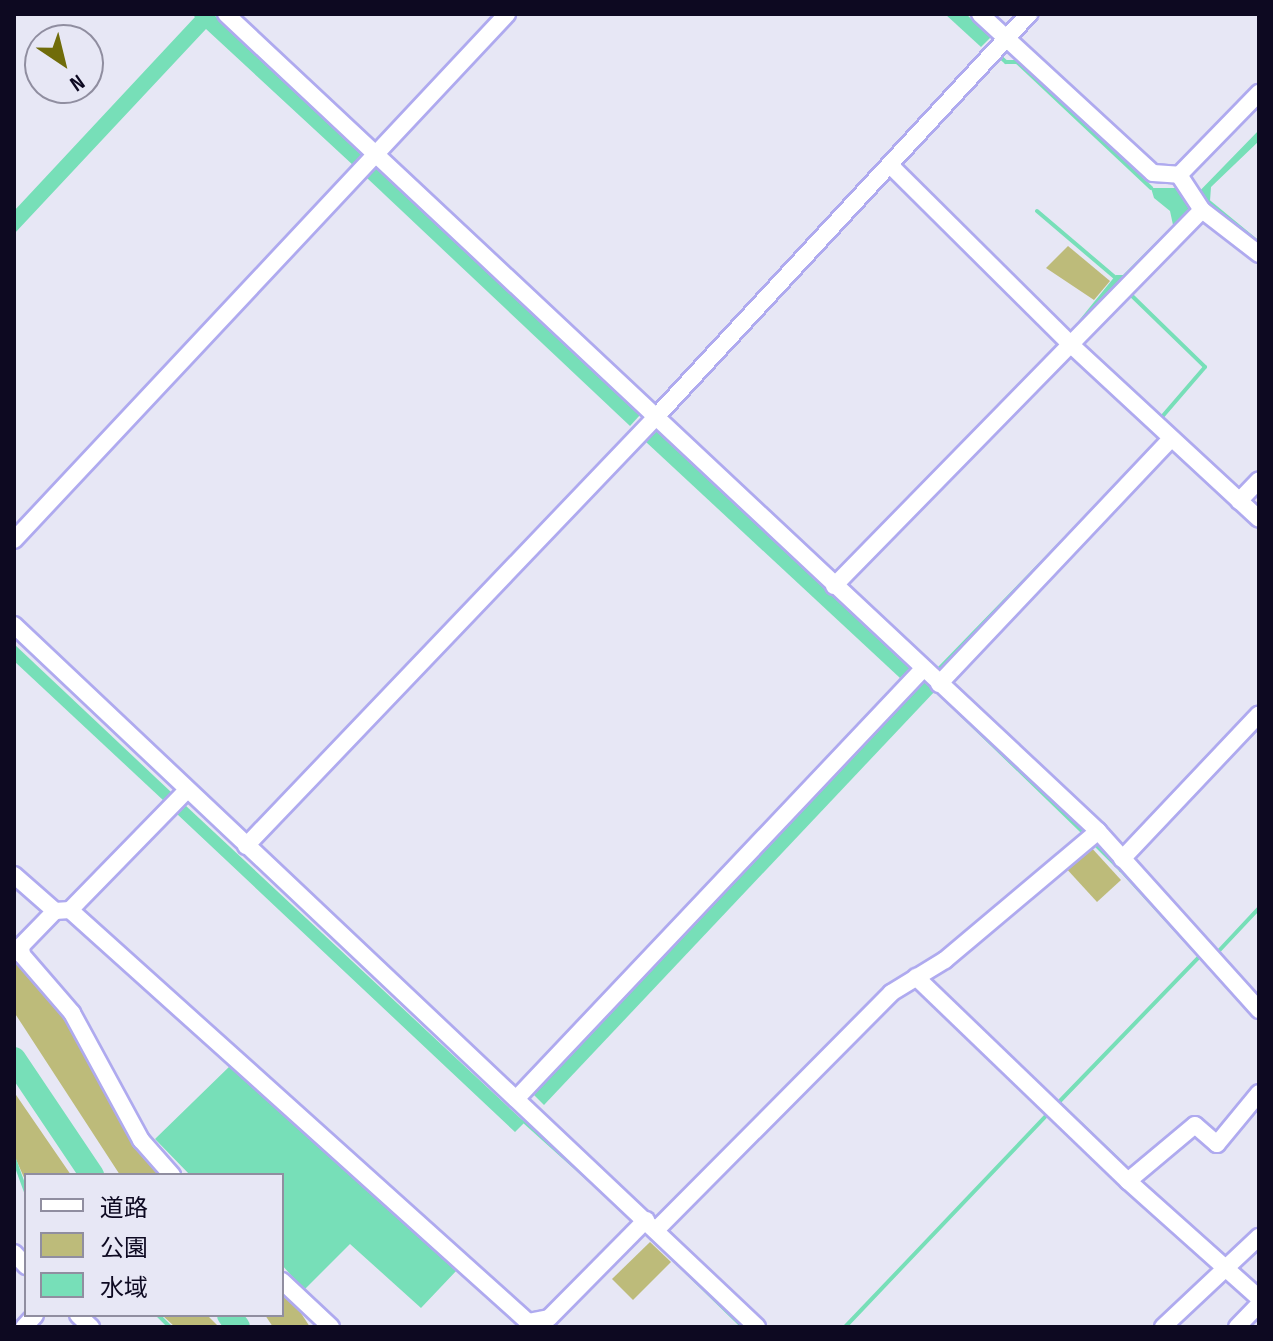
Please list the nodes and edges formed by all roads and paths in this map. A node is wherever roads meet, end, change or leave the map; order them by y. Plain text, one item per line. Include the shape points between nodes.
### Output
1 (226, 14) edge
2 (507, 14) edge
3 (980, 14) edge
4 (1029, 14) edge
5 (999, 47) junction
6 (1259, 93) edge
7 (369, 162) junction
8 (891, 166) junction
9 (1179, 175) junction
10 (1202, 210) junction
11 (1259, 254) edge
12 (1068, 342) junction
13 (648, 426) junction
14 (1171, 439) junction
15 (1259, 480) edge
16 (1239, 501) junction
17 (1259, 519) edge
18 (14, 540) edge
19 (834, 586) junction
20 (14, 625) edge
21 (915, 677) junction
22 (939, 684) junction
23 (1259, 714) edge
24 (179, 800) junction
25 (1093, 835) junction
26 (246, 846) junction
27 (1127, 864) junction
28 (14, 875) edge
29 (62, 910) junction
30 (916, 977) junction
31 (1259, 1010) edge
32 (1258, 1098) edge
33 (523, 1106) junction
34 (170, 1173) edge
35 (1134, 1176) junction
36 (651, 1225) junction
37 (1259, 1237) edge
38 (1229, 1267) junction
39 (284, 1283) edge
40 (1259, 1301) edge
41 (331, 1327) edge
42 (757, 1327) edge
43 (1163, 1327) edge
44 (1237, 1327) edge

1 - 7 street
2 - 7 street
3 - 5 street
4 - 5 street
5 - 8 street
5 - 9 street via 1153,173
6 - 9 street
7 - 13 street
7 - 18 street
8 - 12 street
8 - 13 street
9 - 10 street
10 - 11 street
10 - 12 street
12 - 14 street
12 - 19 street
13 - 19 street
13 - 26 street
14 - 16 street
14 - 22 street
15 - 16 street
16 - 17 street
19 - 21 street
20 - 24 street
21 - 22 street
21 - 33 street
22 - 25 street
23 - 27 street
24 - 26 street
24 - 29 street
25 - 27 street
25 - 30 street via 945,960
26 - 33 street
27 - 31 street
28 - 29 street
29 - 34 street via 21,946 22,955 72,1013 141,1140
29 - 36 street via 528,1322 549,1318
30 - 35 street via 1053,1109
30 - 36 street via 891,993
32 - 35 street via 1217,1144 1195,1125
33 - 36 street
35 - 38 street
36 - 42 street
37 - 38 street
38 - 40 street
38 - 43 street
39 - 41 street
40 - 44 street

